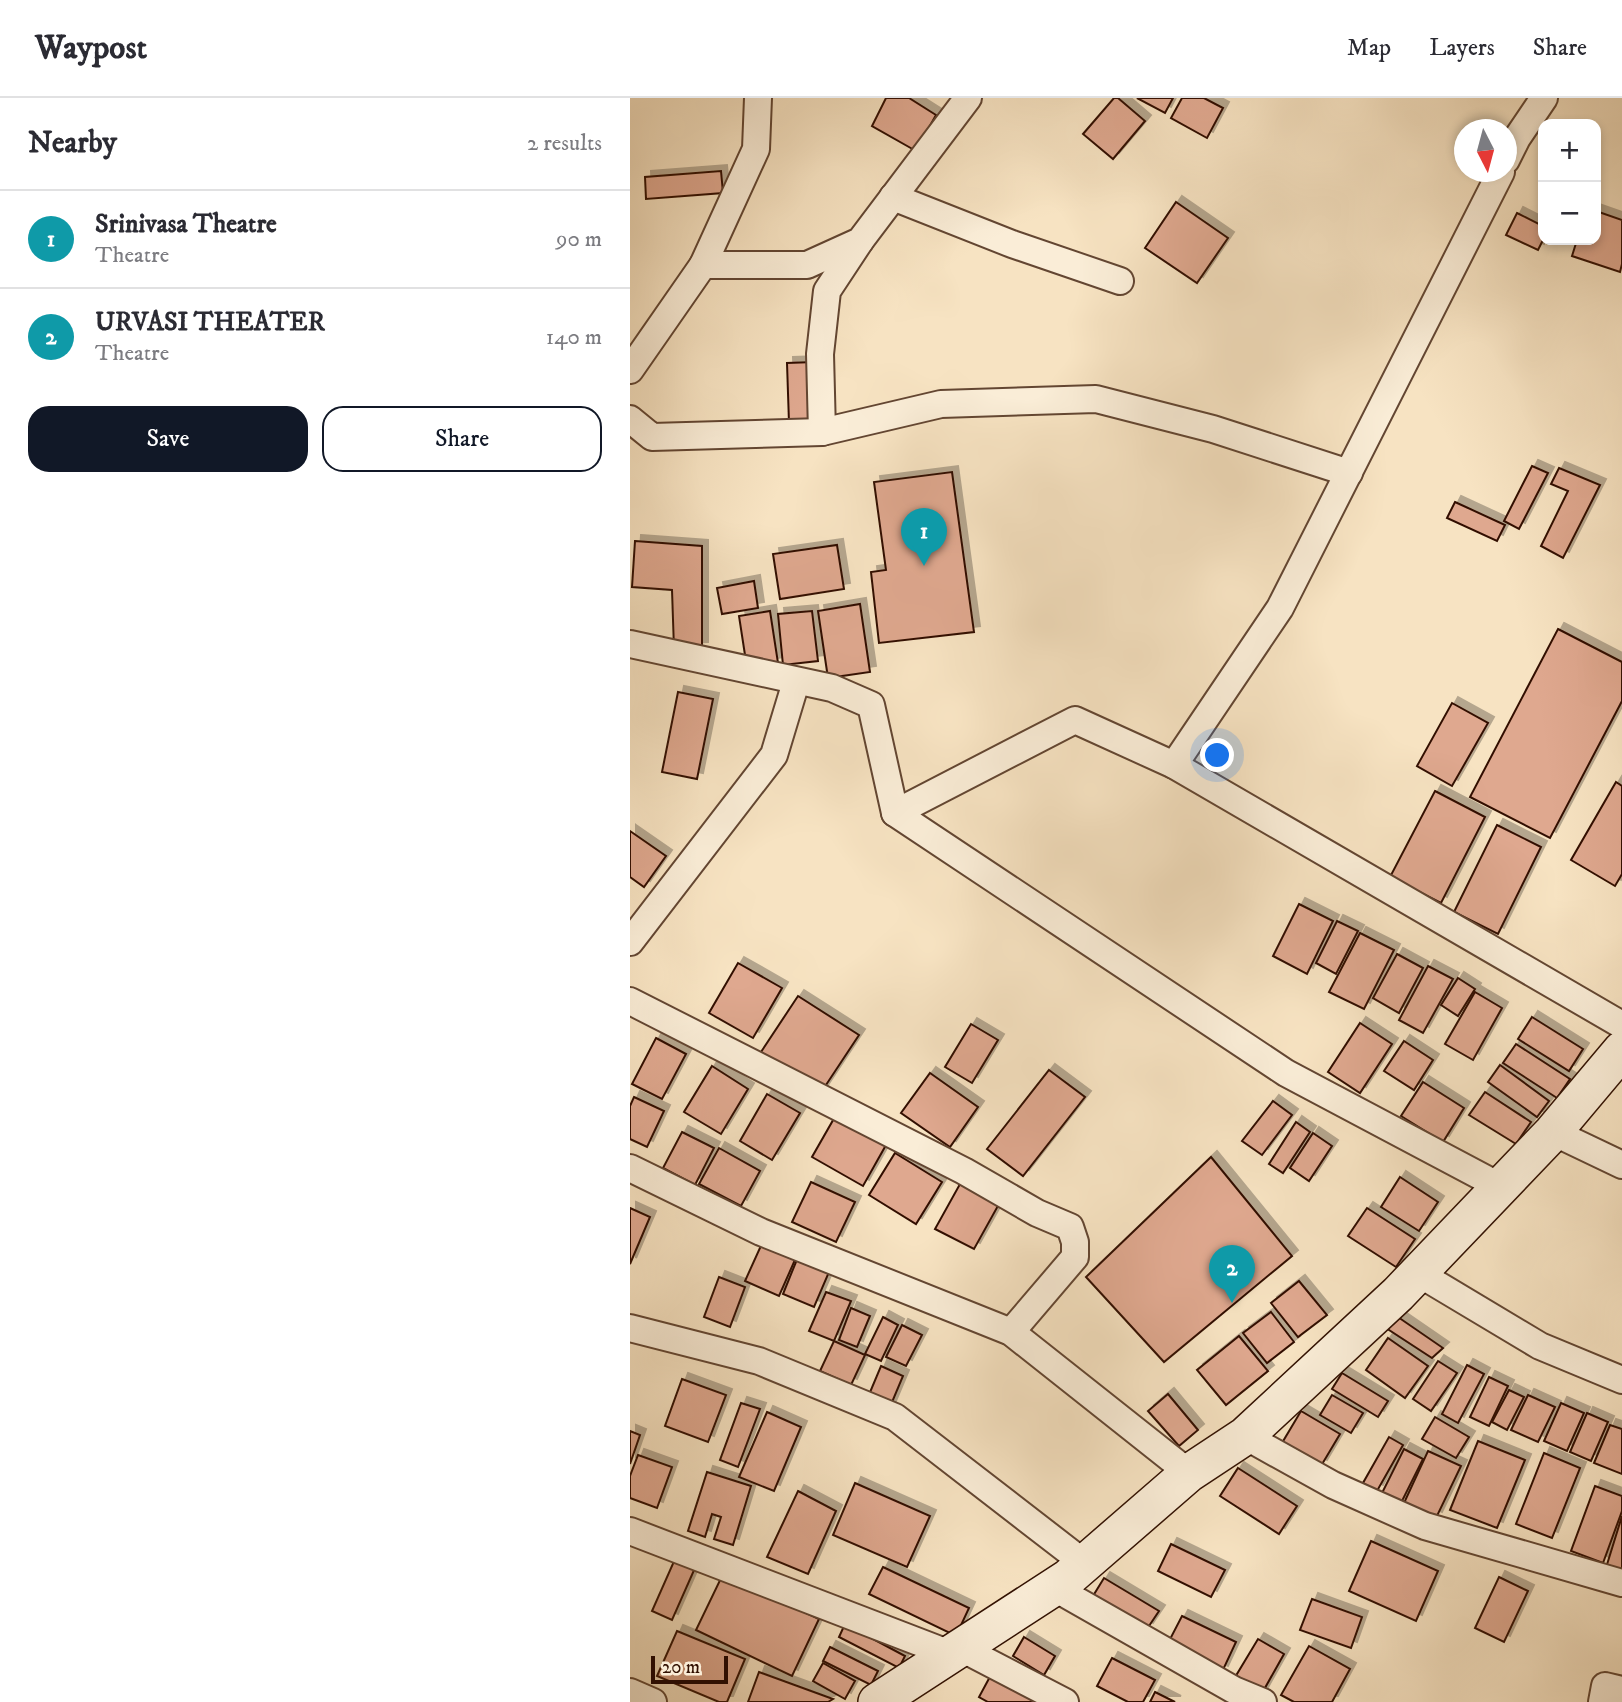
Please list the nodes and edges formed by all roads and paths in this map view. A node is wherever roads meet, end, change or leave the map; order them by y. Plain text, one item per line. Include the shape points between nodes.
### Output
1 (758, 98) edge
2 (968, 98) edge
3 (1544, 98) edge
4 (1517, 138) edge
5 (1495, 182) edge
6 (893, 197) junction
7 (860, 241) junction
8 (703, 265) junction
9 (1120, 281) dead end
10 (630, 370) edge
11 (630, 419) edge
12 (822, 432) junction
13 (1349, 473) junction
14 (630, 644) edge
15 (796, 682) junction
16 (1174, 765) junction
17 (895, 813) junction
18 (630, 942) edge
19 (630, 1001) edge
20 (1622, 1025) edge
21 (1622, 1050) edge
22 (1553, 1132) junction
23 (1622, 1165) edge
24 (630, 1168) edge
25 (1501, 1187) junction
26 (1418, 1273) junction
27 (630, 1328) edge
28 (1011, 1332) junction
29 (1622, 1380) edge
30 (1245, 1436) junction
31 (1189, 1473) junction
32 (630, 1531) edge
33 (1084, 1563) junction
34 (1622, 1583) edge
35 (1053, 1587) junction
36 (955, 1651) junction
37 (1622, 1690) edge
38 (630, 1692) edge
39 (653, 1702) edge
40 (877, 1702) edge
41 (1065, 1702) edge
42 (1263, 1702) edge
43 (1602, 1702) edge

1 - 8 street via 756,149
2 - 6 street
3 - 4 street
5 - 13 street
6 - 7 street
6 - 9 street
7 - 8 street via 807,265
7 - 12 street via 827,291 820,354
8 - 10 street
11 - 12 street via 652,437
12 - 13 street via 941,404 1096,399 1213,429
13 - 16 street via 1280,608
14 - 15 street
15 - 17 street via 832,688 871,705
15 - 18 street via 774,755
16 - 17 street via 1075,720
16 - 20 street
17 - 25 street via 1286,1073
19 - 28 street via 1070,1227 1075,1257
21 - 22 street
22 - 23 street
22 - 25 street
24 - 28 street via 761,1231
25 - 26 street
26 - 29 street via 1540,1346
26 - 30 street
27 - 33 street via 759,1361 895,1417
28 - 31 street
30 - 31 street
30 - 34 street via 1333,1485 1425,1526
31 - 33 street
32 - 36 street
33 - 35 street
35 - 36 street
35 - 42 street
36 - 40 street
36 - 41 street
37 - 43 street via 1605,1686
38 - 39 street

